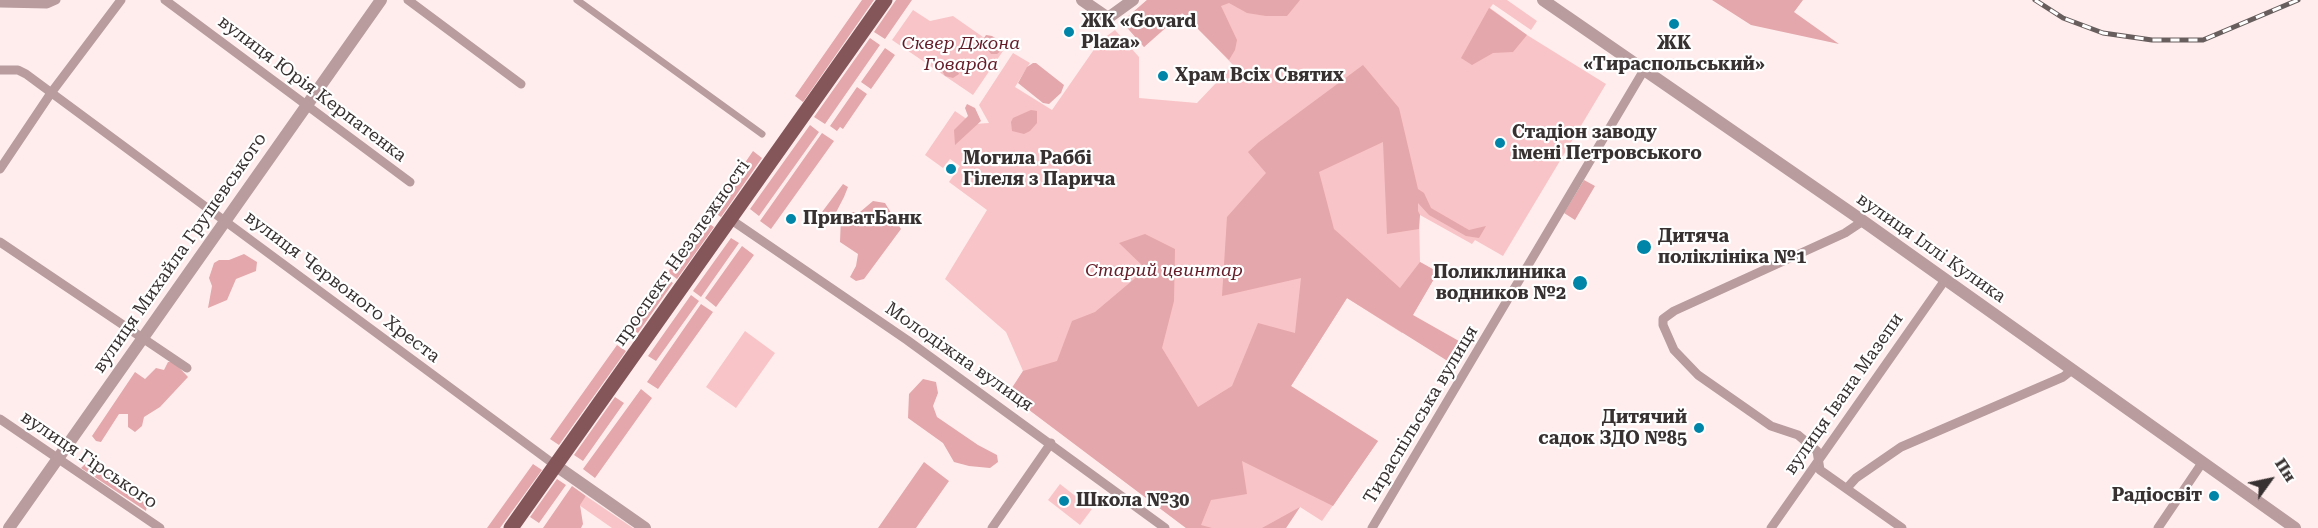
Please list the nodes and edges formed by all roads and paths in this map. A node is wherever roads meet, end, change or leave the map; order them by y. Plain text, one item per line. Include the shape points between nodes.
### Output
1 (56, 0) edge
2 (121, 0) edge
3 (165, 0) edge
4 (381, 0) edge
5 (408, 0) edge
6 (578, 0) edge
7 (885, 0) edge
8 (1082, 0) edge
9 (1133, 0) edge
10 (1543, 0) edge
11 (0, 3) edge
12 (0, 70) edge
13 (1644, 70) junction
14 (521, 84) dead end
15 (51, 93) junction
16 (306, 107) junction
17 (762, 134) dead end
18 (0, 169) edge
19 (410, 182) dead end
20 (730, 219) junction
21 (226, 220) junction
22 (1863, 221) junction
23 (0, 242) edge
24 (1945, 280) junction
25 (142, 339) junction
26 (188, 368) dead end
27 (2072, 370) junction
28 (0, 419) edge
29 (1051, 443) junction
30 (57, 458) junction
31 (1819, 460) junction
32 (2202, 463) junction
33 (555, 465) junction
34 (1847, 488) junction
35 (9, 528) edge
36 (160, 528) edge
37 (511, 528) edge
38 (645, 528) edge
39 (992, 528) edge
40 (1166, 528) edge
41 (1372, 528) edge
42 (1771, 528) edge
43 (1902, 528) edge
44 (2158, 528) edge
45 (2295, 528) edge

1 - 11 street via 47,4
2 - 15 street
3 - 16 street, вулиця Юрія Керпатенка
4 - 16 street, вулиця Михайла Грушевського
5 - 14 street
6 - 17 street
7 - 20 main road, проспект Незалежності
8 - 9 street via 1108,18
10 - 13 street, вулиця Іллі Кулика
12 - 15 street, вулиця Червоного Хреста via 18,70
13 - 22 street, вулиця Іллі Кулика
13 - 41 street, Тираспільська вулиця
15 - 18 street
15 - 21 street, вулиця Червоного Хреста
16 - 19 street, вулиця Юрія Керпатенка
16 - 21 street, вулиця Михайла Грушевського
20 - 29 street, Молодіжна вулиця
20 - 33 main road, проспект Незалежності
21 - 25 street, вулиця Михайла Грушевського
21 - 33 street, вулиця Червоного Хреста
22 - 24 street, вулиця Іллі Кулика
22 - 31 street via 1845,233 1674,311 1664,320 1665,333 1674,350 1698,375 1771,426 1798,435 1817,452
23 - 25 street
24 - 27 street, вулиця Іллі Кулика
24 - 31 street, вулиця Івана Мазепи
25 - 26 street
25 - 30 street, вулиця Михайла Грушевського
27 - 32 street, вулиця Іллі Кулика
27 - 34 street via 1901,447
28 - 30 street, вулиця Гірського
29 - 39 street
29 - 40 street, Молодіжна вулиця
30 - 35 street, вулиця Михайла Грушевського
30 - 36 street, вулиця Гірського
31 - 34 street via 1820,470
31 - 42 street, вулиця Івана Мазепи
32 - 44 street
32 - 45 street, вулиця Іллі Кулика
33 - 37 main road, проспект Незалежності
33 - 38 street
34 - 43 street

